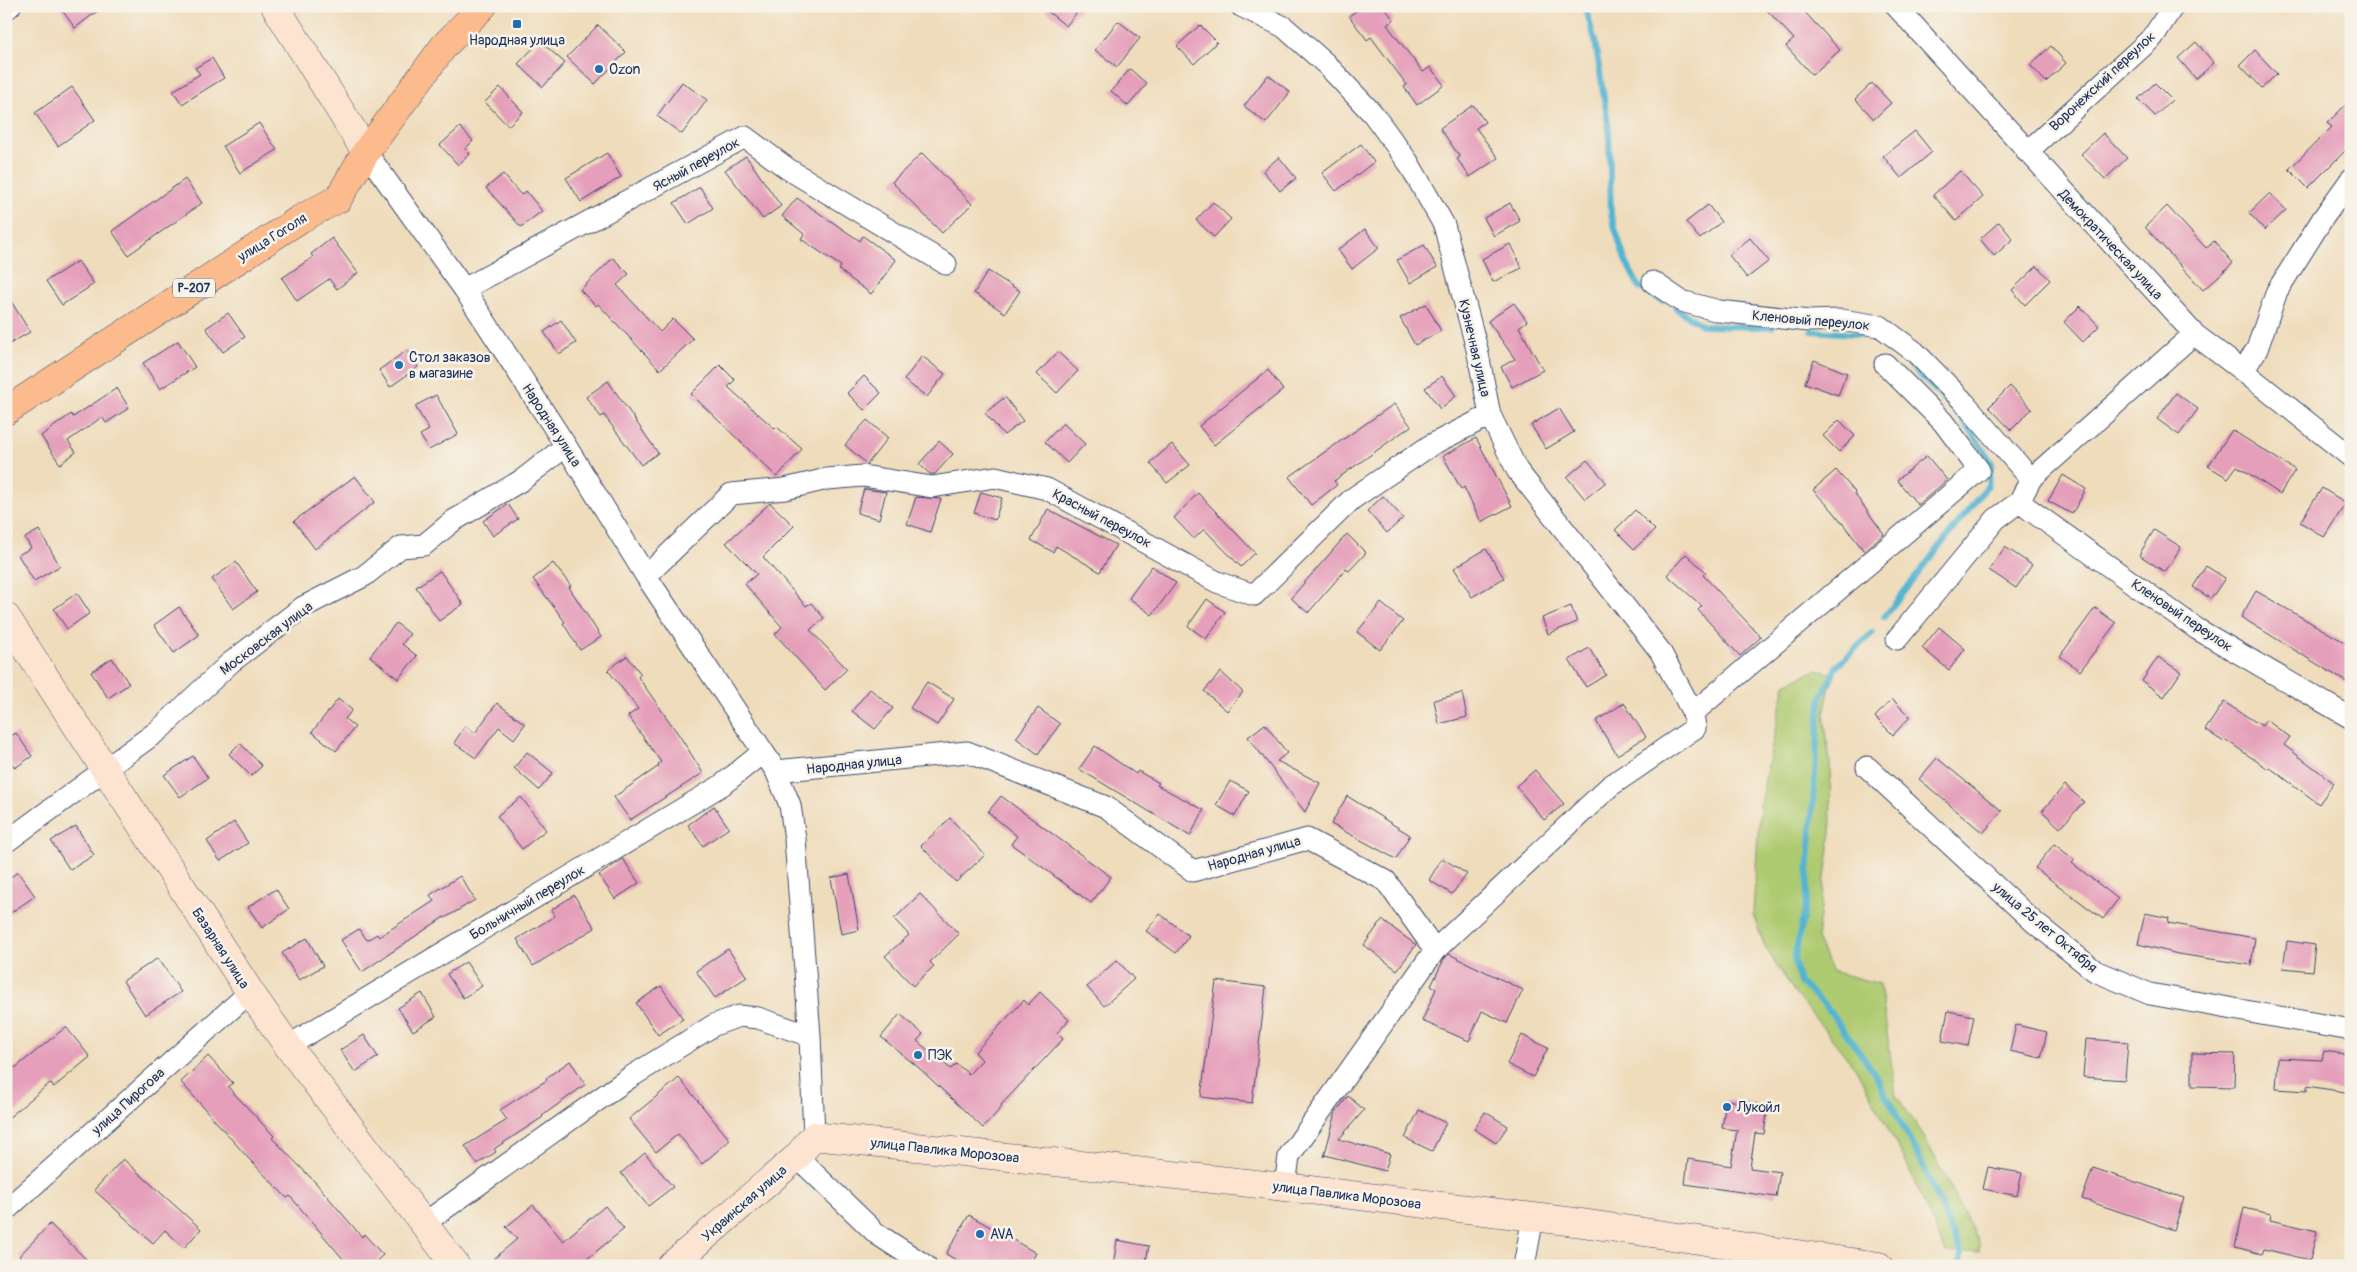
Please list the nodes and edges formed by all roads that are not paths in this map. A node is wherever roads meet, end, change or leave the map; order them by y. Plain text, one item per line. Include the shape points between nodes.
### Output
1 (10, 6) edge
2 (275, 6) edge
3 (483, 6) edge
4 (1241, 6) edge
5 (1896, 6) edge
6 (2173, 6) edge
7 (6, 9) edge
8 (366, 152) junction
9 (2026, 152) junction
10 (2351, 179) edge
11 (946, 264) dead end
12 (1652, 282) dead end
13 (464, 289) junction
14 (2194, 334) junction
15 (1885, 364) dead end
16 (2244, 371) junction
17 (6, 411) edge
18 (1490, 415) junction
19 (566, 446) junction
20 (2351, 457) edge
21 (2031, 479) junction
22 (2019, 502) junction
23 (646, 576) junction
24 (6, 617) edge
25 (1897, 639) dead end
26 (1693, 713) junction
27 (2351, 718) edge
28 (763, 752) junction
29 (1866, 767) dead end
30 (104, 769) junction
31 (776, 771) junction
32 (6, 842) edge
33 (1435, 950) junction
34 (250, 992) junction
35 (2351, 1030) edge
36 (810, 1036) junction
37 (288, 1046) junction
38 (814, 1136) junction
39 (797, 1157) junction
40 (1285, 1187) junction
41 (6, 1210) edge
42 (1534, 1217) junction
43 (423, 1224) junction
44 (1867, 1264) edge
45 (456, 1266) edge
46 (671, 1266) edge
47 (926, 1266) edge
48 (1524, 1266) edge

1 - 7 street
2 - 8 street, Народная улица
3 - 8 main road, улица Гоголя / Р-207 via 444,46
4 - 18 street, Кузнечная улица via 1284,27 1326,64 1372,114 1408,162 1444,225 1477,349
5 - 9 street, Демократическая улица
6 - 9 street, Воронежский переулок via 2153,37
8 - 13 street, Народная улица
8 - 17 main road, улица Гоголя / Р-207 via 338,199 300,219
9 - 14 street, Демократическая улица
10 - 16 street via 2277,291 2257,349
11 - 13 street, Ясный переулок via 788,169 745,137
12 - 21 street, Кленовый переулок via 1681,301 1719,311 1880,326 1922,359
13 - 19 street, Народная улица
14 - 16 street, Демократическая улица
14 - 21 street
15 - 26 street via 1943,422 1979,470
16 - 20 street, Демократическая улица
18 - 23 street, Красный переулок via 1431,445 1352,499 1254,595 1217,582 1048,489 995,477 932,487 862,476 730,494
18 - 26 street, Кузнечная улица via 1517,470 1660,651
19 - 23 street, Народная улица
19 - 30 street, Московская улица via 522,480 453,521 424,545 401,547 364,576 303,606 230,663 159,730
21 - 22 street
22 - 25 street via 1996,519
22 - 27 street, Кленовый переулок via 2198,629
23 - 28 street, Народная улица
24 - 30 street, Базарная улица
26 - 33 street via 1695,728 1610,786
28 - 31 street, Народная улица
28 - 37 street, Больничный переулок via 722,785
29 - 35 street, улица 25 лет Октября via 2035,922 2095,971 2150,994
30 - 32 street, Московская улица
30 - 34 street, Базарная улица
31 - 33 street, Народная улица via 967,752 1106,807 1193,871 1307,838 1386,881
31 - 36 street, Народная улица via 790,805 795,839
33 - 40 street via 1289,1156
34 - 37 street, Базарная улица
34 - 41 street, улица Пирогова
36 - 38 street, Народная улица
36 - 43 street via 758,1018 739,1016 714,1024 629,1078
37 - 43 street, Базарная улица
38 - 39 street, Украинская улица
38 - 40 street, улица Павлика Морозова
39 - 46 street, Украинская улица
39 - 47 street via 877,1234
40 - 42 street, улица Павлика Морозова
42 - 44 street, улица Павлика Морозова
42 - 48 street
43 - 45 street, Базарная улица

